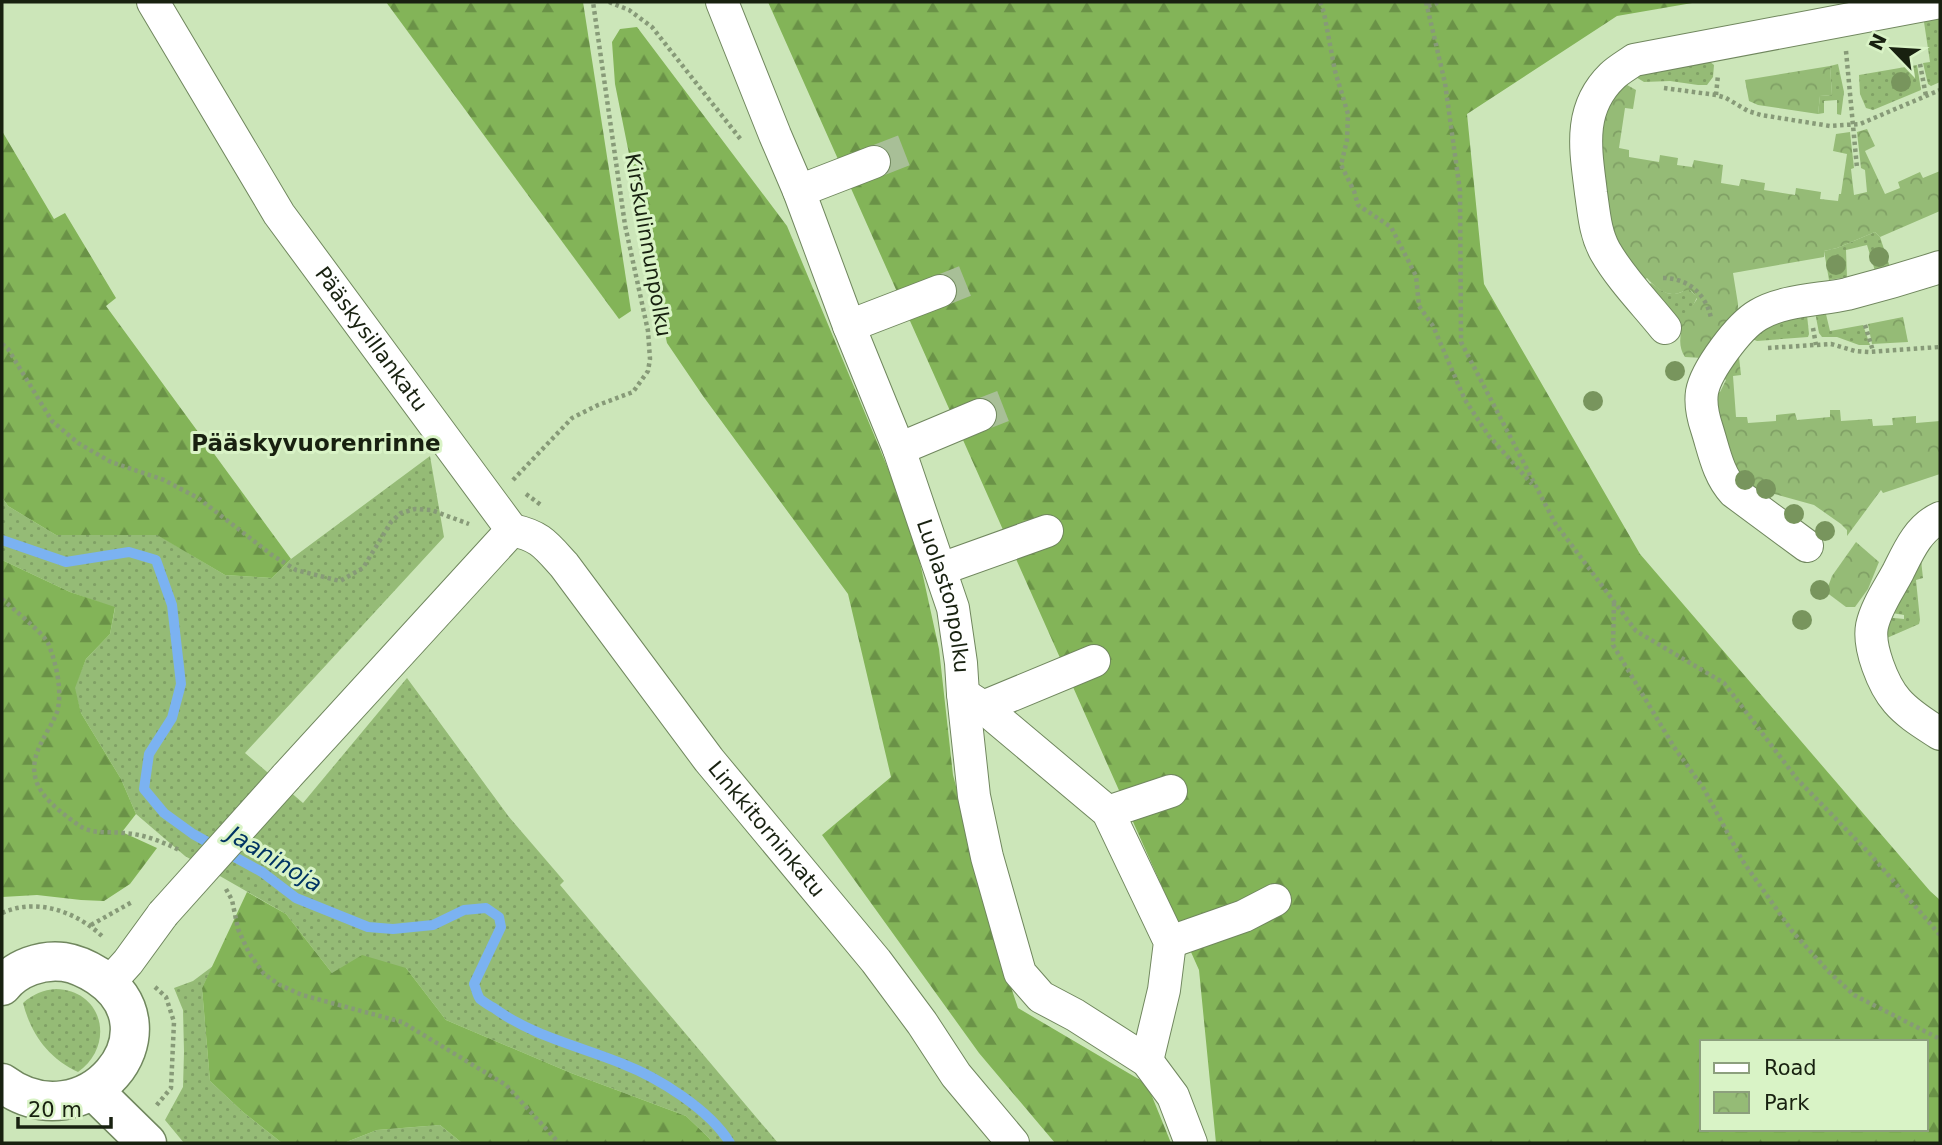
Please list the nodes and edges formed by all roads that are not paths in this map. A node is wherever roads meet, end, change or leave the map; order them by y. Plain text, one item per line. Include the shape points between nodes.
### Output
1 (153, 2) edge
2 (722, 2) edge
3 (1940, 2) edge
4 (874, 162) tunnel mouth
5 (799, 191) junction
6 (1940, 267) edge
7 (940, 291) tunnel mouth
8 (849, 326) junction
9 (1665, 328) dead end
10 (979, 415) tunnel mouth
11 (899, 449) junction
12 (1940, 518) edge
13 (512, 530) junction
14 (1047, 531) dead end
15 (1807, 546) dead end
16 (941, 569) junction
17 (1094, 661) dead end
18 (973, 701) junction
19 (1940, 734) edge
20 (1171, 791) dead end
21 (1108, 812) junction
22 (1276, 912) dead end
23 (1170, 942) junction
24 (3, 982) edge
25 (109, 983) junction
26 (1147, 1061) junction
27 (2, 1084) edge
28 (98, 1095) junction
29 (147, 1143) edge
30 (1013, 1143) edge
31 (1191, 1143) edge

1 - 13 street, Pääskysillankatu via 279,214 480,512
2 - 5 street, Luolastonpolku
3 - 9 street via 1634,60 1611,77 1588,117 1585,142 1596,228 1615,267
4 - 5 street
5 - 8 street, Luolastonpolku
6 - 15 street via 1757,315 1741,329 1709,374 1701,411 1726,484
7 - 8 street
8 - 11 street, Luolastonpolku
10 - 11 street
11 - 16 street, Luolastonpolku
12 - 19 street via 1930,523 1907,554 1878,609 1871,641 1895,699
13 - 25 street, bridge via 286,777 150,907 128,962
13 - 30 street, Linkkitorninkatu via 531,534 564,565 709,760 876,961 956,1075
14 - 16 street
16 - 18 street, Luolastonpolku
17 - 18 street
18 - 21 street
18 - 26 street, Luolastonpolku via 977,808 1020,973 1041,997
20 - 21 street
21 - 23 street
22 - 23 street via 1244,916
23 - 26 street
24 - 25 main road via 21,970 58,961 76,964
25 - 28 main road via 127,1014 128,1051 119,1072
26 - 31 street, Luolastonpolku via 1173,1096
27 - 28 main road via 13,1094 45,1107 78,1105
28 - 29 main road

